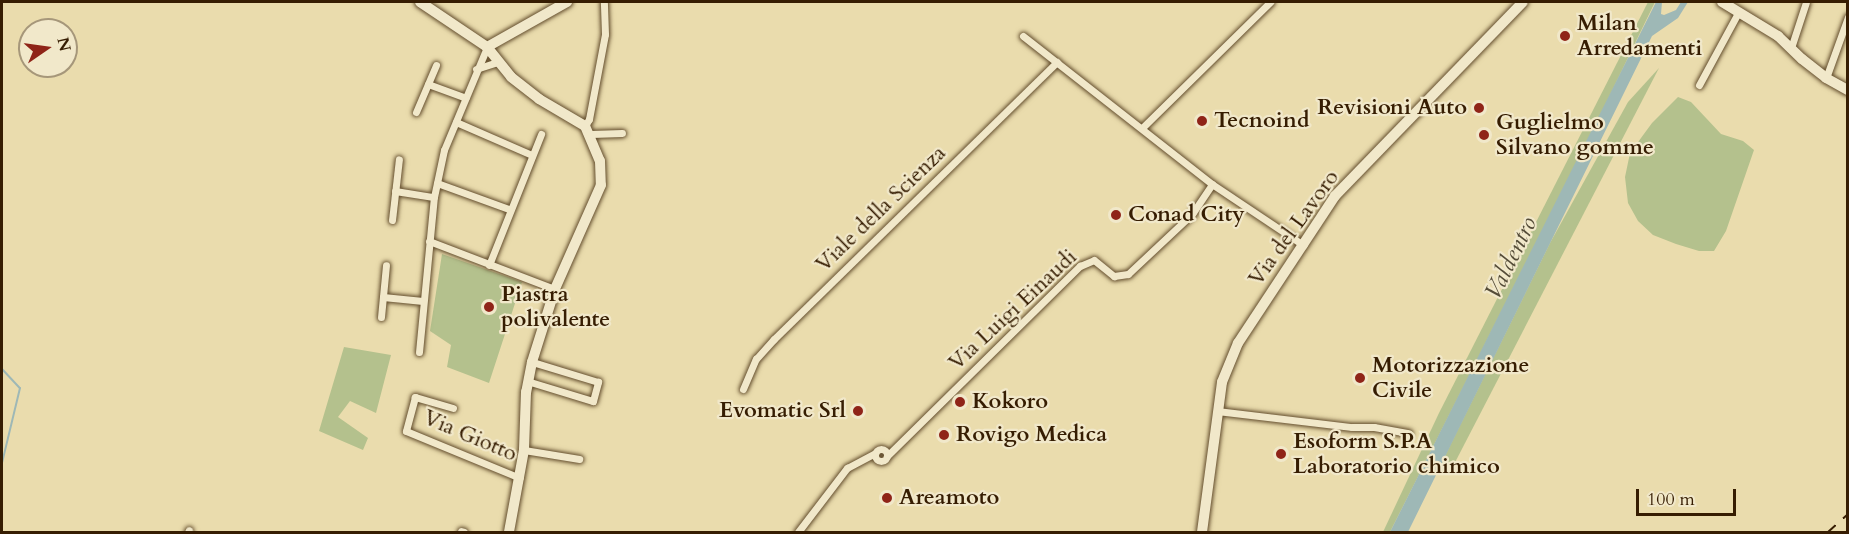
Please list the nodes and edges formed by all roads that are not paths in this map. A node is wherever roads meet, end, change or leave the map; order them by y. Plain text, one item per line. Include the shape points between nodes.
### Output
1 (420, 2) edge
2 (567, 2) edge
3 (604, 2) edge
4 (1270, 2) edge
5 (1522, 2) edge
6 (1722, 2) edge
7 (1806, 2) edge
8 (1739, 11) junction
9 (1848, 17) edge
10 (1023, 36) dead end
11 (487, 47) junction
12 (1791, 48) junction
13 (498, 62) junction
14 (1057, 63) junction
15 (436, 65) dead end
16 (477, 68) junction
17 (1826, 78) junction
18 (428, 84) junction
19 (1699, 85) dead end
20 (1848, 90) edge
21 (466, 98) junction
22 (416, 112) dead end
23 (456, 122) junction
24 (1142, 129) junction
25 (588, 130) junction
26 (541, 134) dead end
27 (622, 134) dead end
28 (532, 155) junction
29 (399, 159) dead end
30 (437, 183) junction
31 (1212, 184) junction
32 (395, 191) junction
33 (434, 197) junction
34 (508, 209) junction
35 (392, 220) dead end
36 (429, 241) junction
37 (1303, 245) junction
38 (386, 265) dead end
39 (489, 265) junction
40 (555, 289) junction
41 (383, 297) junction
42 (423, 301) junction
43 (381, 317) dead end
44 (419, 352) dead end
45 (532, 362) junction
46 (527, 381) junction
47 (743, 389) dead end
48 (453, 408) dead end
49 (1217, 411) junction
50 (1408, 434) dead end
51 (524, 450) junction
52 (579, 459) dead end
53 (520, 478) junction
54 (509, 532) edge
55 (798, 532) edge
56 (1202, 532) edge

1 - 11 street
2 - 11 street
3 - 25 street via 605,34
4 - 24 street
5 - 37 street, Via del Lavoro via 1335,196
6 - 8 street
7 - 12 street
8 - 12 street
8 - 19 street
9 - 17 street
10 - 14 street
11 - 13 street
11 - 16 street
12 - 17 street
13 - 16 street
13 - 25 street via 539,99
14 - 24 street
14 - 47 street, Viale della Scienza via 774,339 756,358
15 - 18 street
16 - 21 street
17 - 20 street
18 - 21 street
18 - 22 street
21 - 23 street
23 - 28 street
23 - 30 street via 444,150
24 - 31 street
25 - 27 street
25 - 40 street, Via Giotto via 600,161 601,185
26 - 28 street
28 - 34 street
29 - 32 street
30 - 33 street
30 - 34 street
31 - 37 street
31 - 55 street, Via Luigi Einaudi via 1192,214 1128,274 1114,276 1094,260 1080,267 887,453 880,449 876,456 847,468
32 - 33 street
32 - 35 street
33 - 36 street
34 - 39 street
36 - 39 street
36 - 42 street
37 - 49 street, Via del Lavoro via 1234,350
38 - 41 street
39 - 40 street
40 - 45 street, Via Giotto
41 - 42 street
41 - 43 street
42 - 44 street
45 - 46 street, Via Giotto
45 - 46 street via 598,382 593,401
46 - 51 street, Via Giotto
48 - 53 street, Via Giotto via 415,397 406,431
49 - 50 street
49 - 56 street, Via del Lavoro
51 - 52 street
51 - 53 street, Via Giotto
53 - 54 street, Via Giotto

